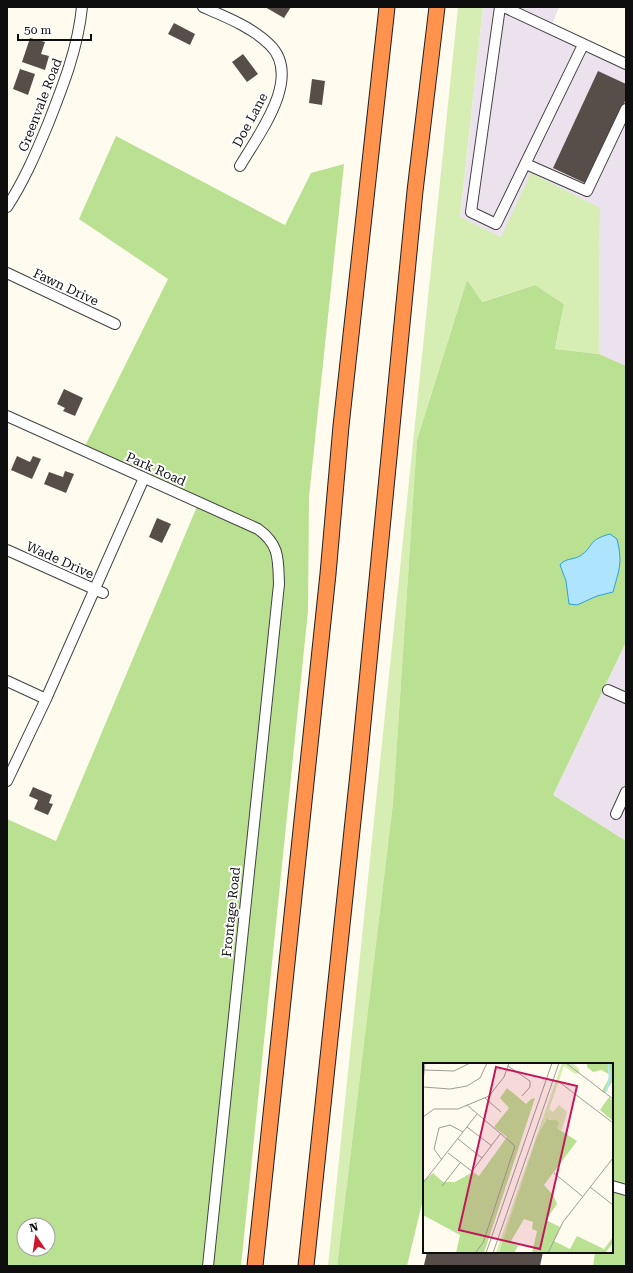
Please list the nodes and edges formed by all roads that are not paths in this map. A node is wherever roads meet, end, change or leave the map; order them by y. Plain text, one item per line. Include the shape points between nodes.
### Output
1 (82, 7) edge
2 (203, 7) edge
3 (387, 7) edge
4 (437, 7) edge
5 (500, 7) edge
6 (504, 7) edge
7 (583, 45) junction
8 (626, 64) edge
9 (626, 109) edge
10 (526, 164) junction
11 (240, 166) dead end
12 (7, 207) edge
13 (7, 273) edge
14 (114, 324) dead end
15 (7, 416) edge
16 (144, 478) junction
17 (7, 550) edge
18 (278, 561) joint
19 (99, 591) junction
20 (7, 681) edge
21 (608, 690) dead end
22 (626, 698) edge
23 (46, 699) junction
24 (7, 781) edge
25 (626, 792) edge
26 (616, 814) dead end
27 (317, 1159) junction
28 (613, 1186) edge
29 (626, 1190) edge
30 (260, 1214) junction
31 (208, 1266) edge
32 (250, 1266) edge
33 (255, 1266) edge
34 (306, 1266) edge
35 (312, 1266) edge

1 - 12 street, Greenvale Road via 79,33 60,95 36,154
2 - 11 street, Doe Lane via 256,33 270,45 280,66 282,85 277,98
3 - 30 highway
4 - 27 highway via 415,191 360,756
5 - 10 street via 471,212 496,224
6 - 7 street
7 - 8 street
7 - 10 street
9 - 10 street via 587,191
13 - 14 street, Fawn Drive
15 - 16 street, Park Road
16 - 18 street, Park Road via 258,529 270,538
16 - 19 street
17 - 19 street, Wade Drive
18 - 31 street, Frontage Road via 279,584
19 - 23 street
20 - 23 street
21 - 22 street
23 - 24 street
25 - 26 street
27 - 34 highway
27 - 35 highway
28 - 29 street
30 - 32 highway
30 - 33 highway

